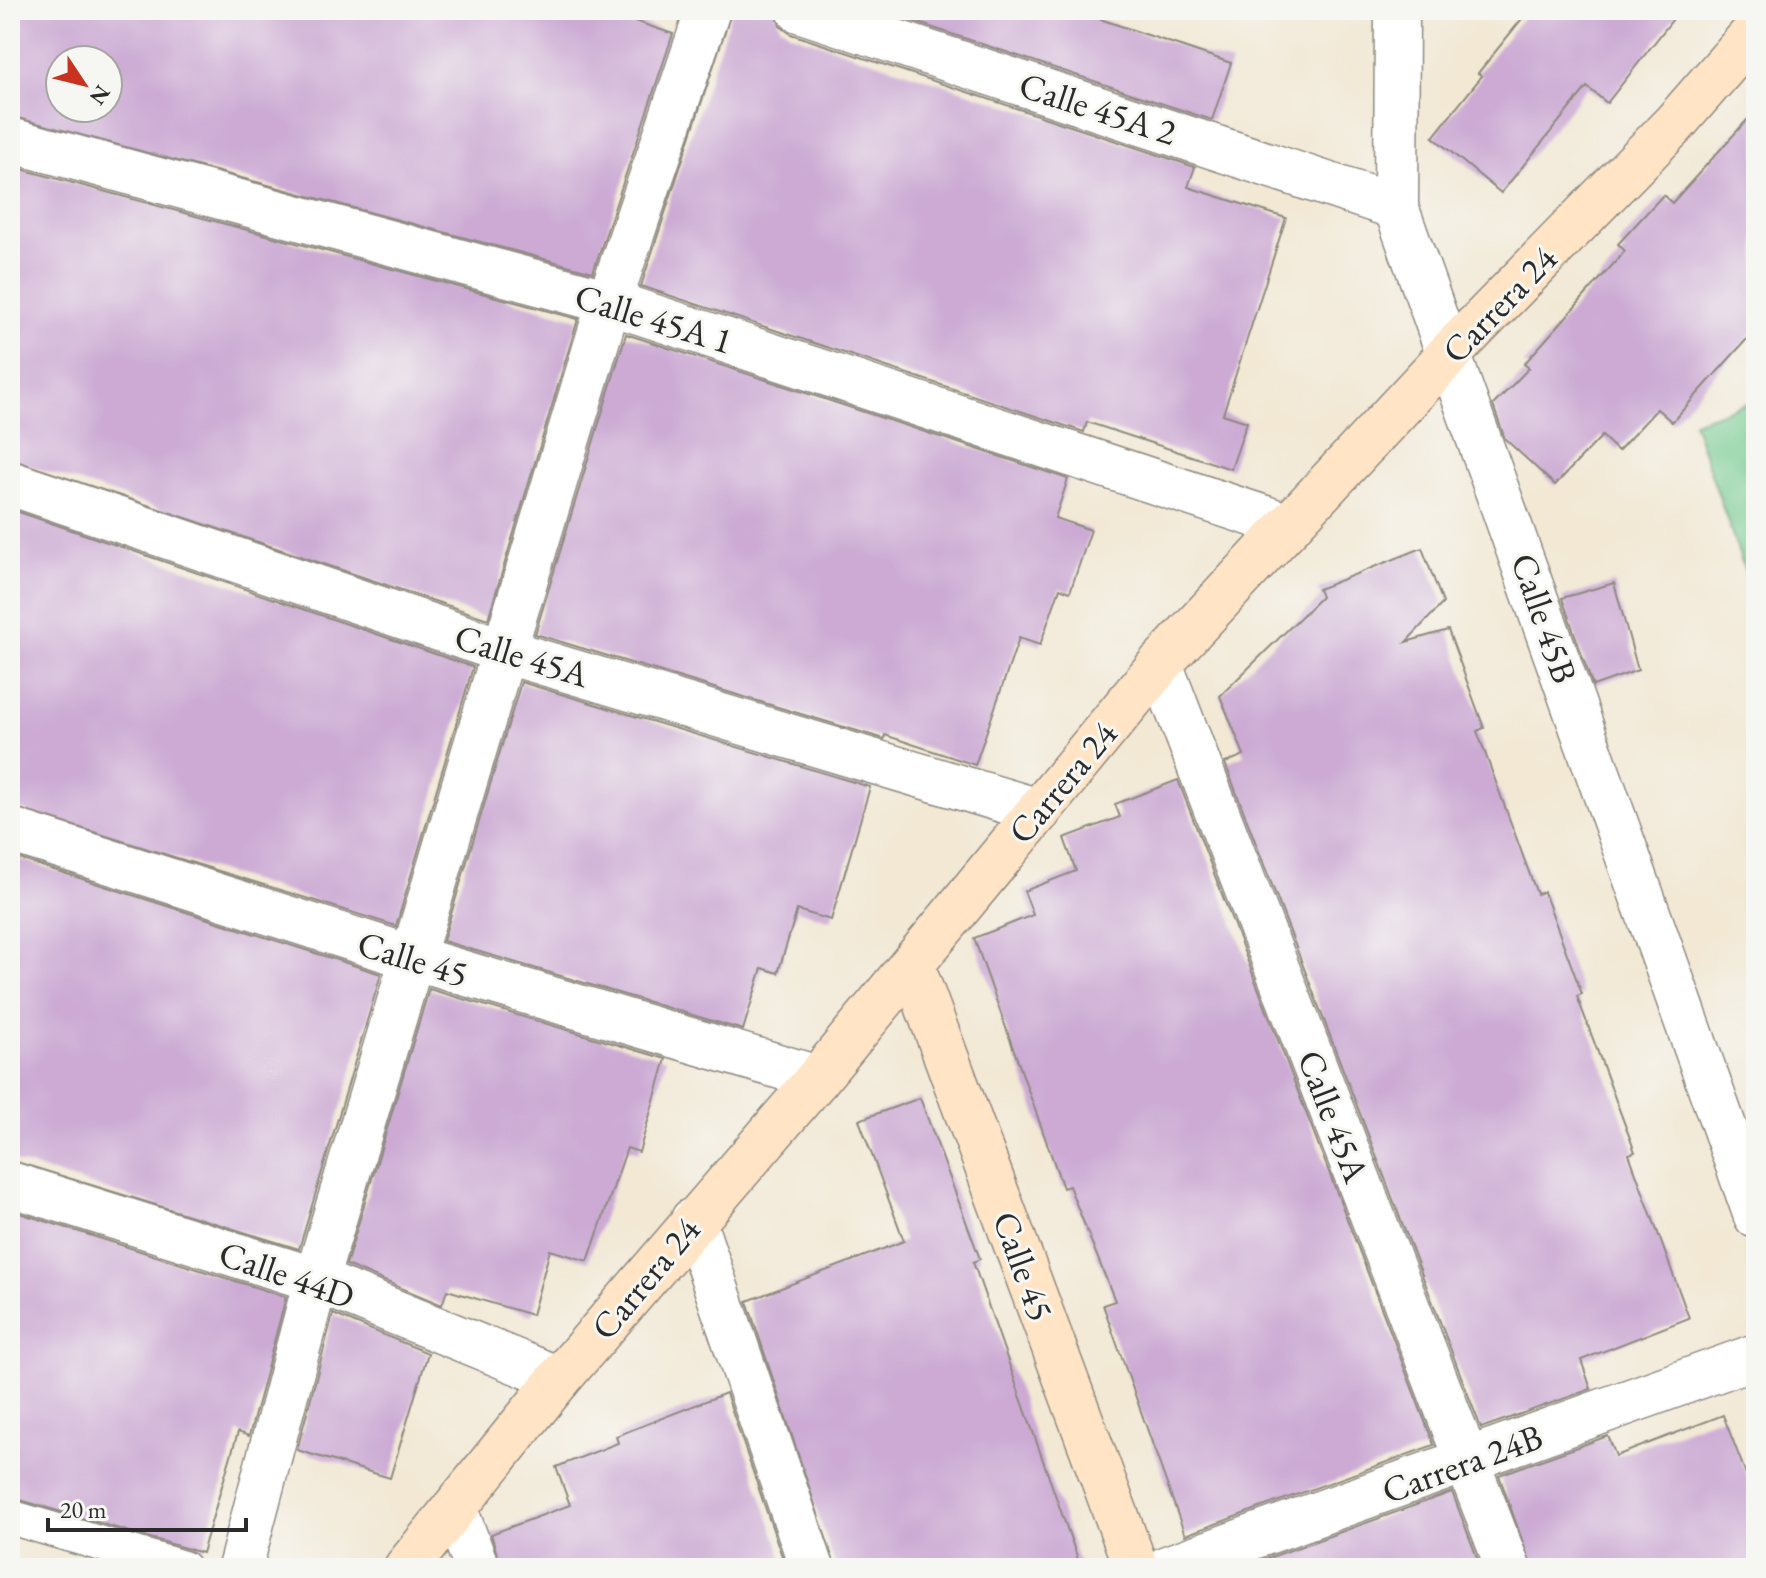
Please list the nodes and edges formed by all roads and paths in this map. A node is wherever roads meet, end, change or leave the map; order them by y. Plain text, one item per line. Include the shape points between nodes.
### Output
1 (708, 10) edge
2 (799, 10) edge
3 (1397, 10) edge
4 (1756, 30) edge
5 (10, 140) edge
6 (1396, 207) junction
7 (609, 302) junction
8 (1451, 352) junction
9 (10, 483) edge
10 (1289, 526) junction
11 (504, 651) junction
12 (1160, 664) junction
13 (1039, 811) junction
14 (10, 830) edge
15 (413, 958) junction
16 (912, 965) junction
17 (818, 1078) junction
18 (10, 1184) edge
19 (1756, 1216) edge
20 (693, 1220) junction
21 (316, 1280) junction
22 (1756, 1356) edge
23 (559, 1379) junction
24 (1467, 1461) junction
25 (455, 1509) junction
26 (10, 1517) edge
27 (183, 1568) edge
28 (240, 1568) edge
29 (406, 1568) edge
30 (477, 1568) edge
31 (812, 1568) edge
32 (1136, 1568) edge
33 (1167, 1568) edge
34 (1508, 1568) edge

1 - 7 street
2 - 6 street, Calle 45A 2
3 - 6 street, Calle 45B
4 - 8 street, Carrera 24 via 1674,124
5 - 7 street, Calle 45A 1
6 - 8 street, Calle 45B
7 - 10 street, Calle 45A 1
7 - 11 street
8 - 10 street, Carrera 24
8 - 19 street, Calle 45B
9 - 11 street, Calle 45A
10 - 12 street, Carrera 24
11 - 13 street, Calle 45A
11 - 15 street
12 - 13 street, Carrera 24
12 - 24 street, Calle 45A
13 - 16 street, Carrera 24
14 - 15 street, Calle 45
15 - 17 street, Calle 45
15 - 21 street
16 - 17 street, Carrera 24
16 - 32 street, Calle 45
17 - 20 street, Carrera 24
18 - 21 street, Calle 44D
20 - 23 street, Carrera 24
20 - 31 street
21 - 23 street, Calle 44D
21 - 28 street
22 - 24 street, Carrera 24B
23 - 25 street, Carrera 24
24 - 33 street, Carrera 24B
24 - 34 street, Calle 45A
25 - 29 street, Carrera 24
25 - 30 street
26 - 27 lane

